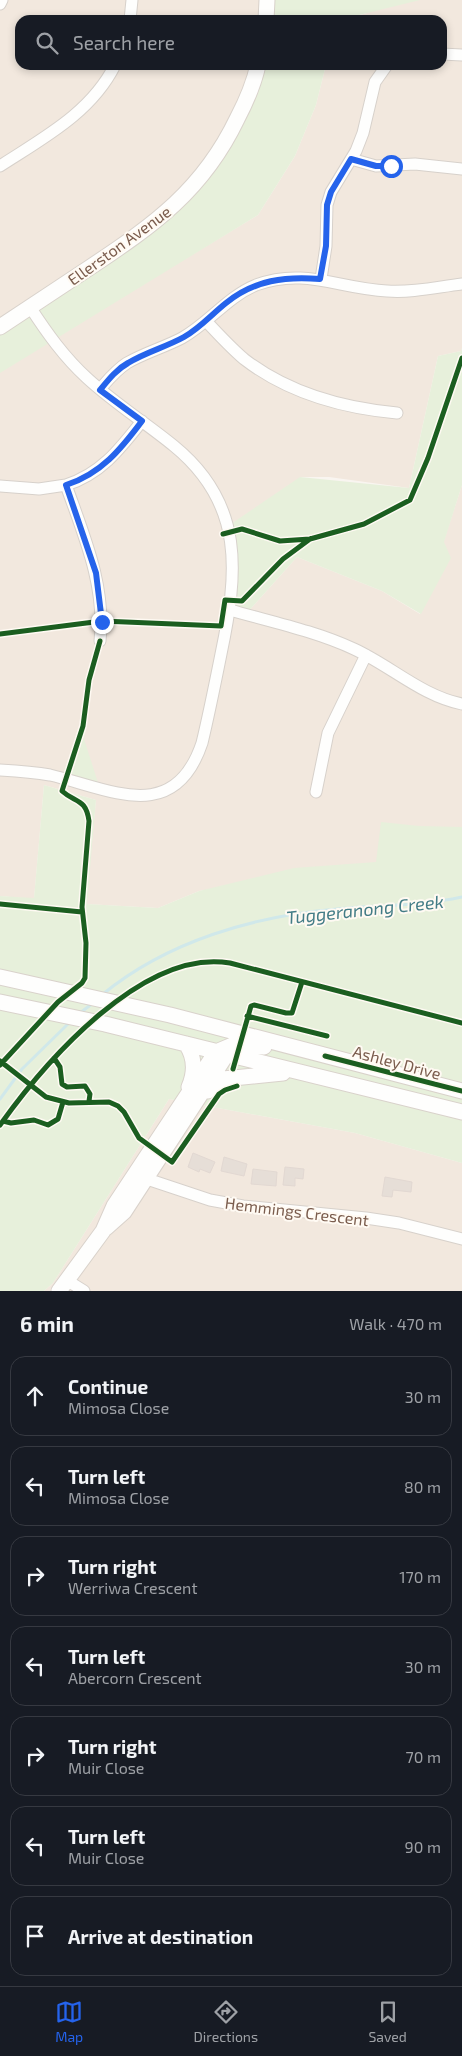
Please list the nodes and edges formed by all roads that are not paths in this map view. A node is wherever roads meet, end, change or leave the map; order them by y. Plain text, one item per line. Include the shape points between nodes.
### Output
1 (2, 0) edge
2 (132, 0) edge
3 (267, 0) edge
4 (0, 4) edge
5 (130, 15) edge
6 (266, 15) edge
7 (447, 54) edge
8 (462, 55) edge
9 (112, 70) edge
10 (256, 70) edge
11 (383, 70) edge
12 (351, 159) junction
13 (0, 166) edge
14 (462, 169) edge
15 (320, 279) junction
16 (462, 284) edge
17 (30, 307) junction
18 (206, 321) junction
19 (0, 327) edge
20 (100, 390) junction
21 (397, 413) dead end
22 (142, 421) junction
23 (66, 485) junction
24 (0, 486) edge
25 (230, 610) junction
26 (100, 641) dead end
27 (366, 655) junction
28 (462, 704) edge
29 (0, 770) edge
30 (316, 792) dead end
31 (0, 978) edge
32 (0, 1002) edge
33 (187, 1020) junction
34 (186, 1044) junction
35 (222, 1052) junction
36 (316, 1053) junction
37 (294, 1072) junction
38 (462, 1091) edge
39 (189, 1104) junction
40 (462, 1112) edge
41 (140, 1177) junction
42 (462, 1239) edge
43 (64, 1286) edge
44 (84, 1291) edge

1 - 4 street
2 - 5 street
3 - 6 main road
7 - 8 street
9 - 13 street via 80,110
10 - 17 main road, Ellerston Avenue via 230,134 188,192 134,238
11 - 12 street via 375,82 363,133
12 - 14 street via 376,166 415,164
12 - 15 street via 327,205 326,246
15 - 16 street via 388,292
15 - 18 street via 288,278 256,286 227,302
17 - 19 main road, Ellerston Avenue
17 - 20 street via 67,358
18 - 20 street via 183,337 127,363
18 - 21 street via 243,358 281,383 323,400
20 - 22 street
22 - 23 street via 108,462 93,474
22 - 25 street via 194,464 221,506 230,532 233,555
23 - 24 street via 39,489
23 - 26 street via 96,573 102,622
25 - 27 street via 326,637
25 - 29 street via 197,759 175,785 152,795 127,796 49,775
27 - 28 street via 430,693
27 - 30 street via 328,733
31 - 33 main road, Ashley Drive
32 - 34 main road, Ashley Drive
33 - 35 main road via 214,1035
33 - 36 main road, Ashley Drive
34 - 35 main road, Ashley Drive
34 - 39 main road via 194,1062
35 - 36 main road via 234,1044
35 - 37 main road, Ashley Drive
35 - 39 main road
36 - 38 main road, Ashley Drive
37 - 39 main road via 223,1080
37 - 40 main road, Ashley Drive
39 - 41 main road
41 - 42 street, Hemmings Crescent via 210,1200 366,1218
41 - 43 main road via 114,1206 103,1230
43 - 44 street

